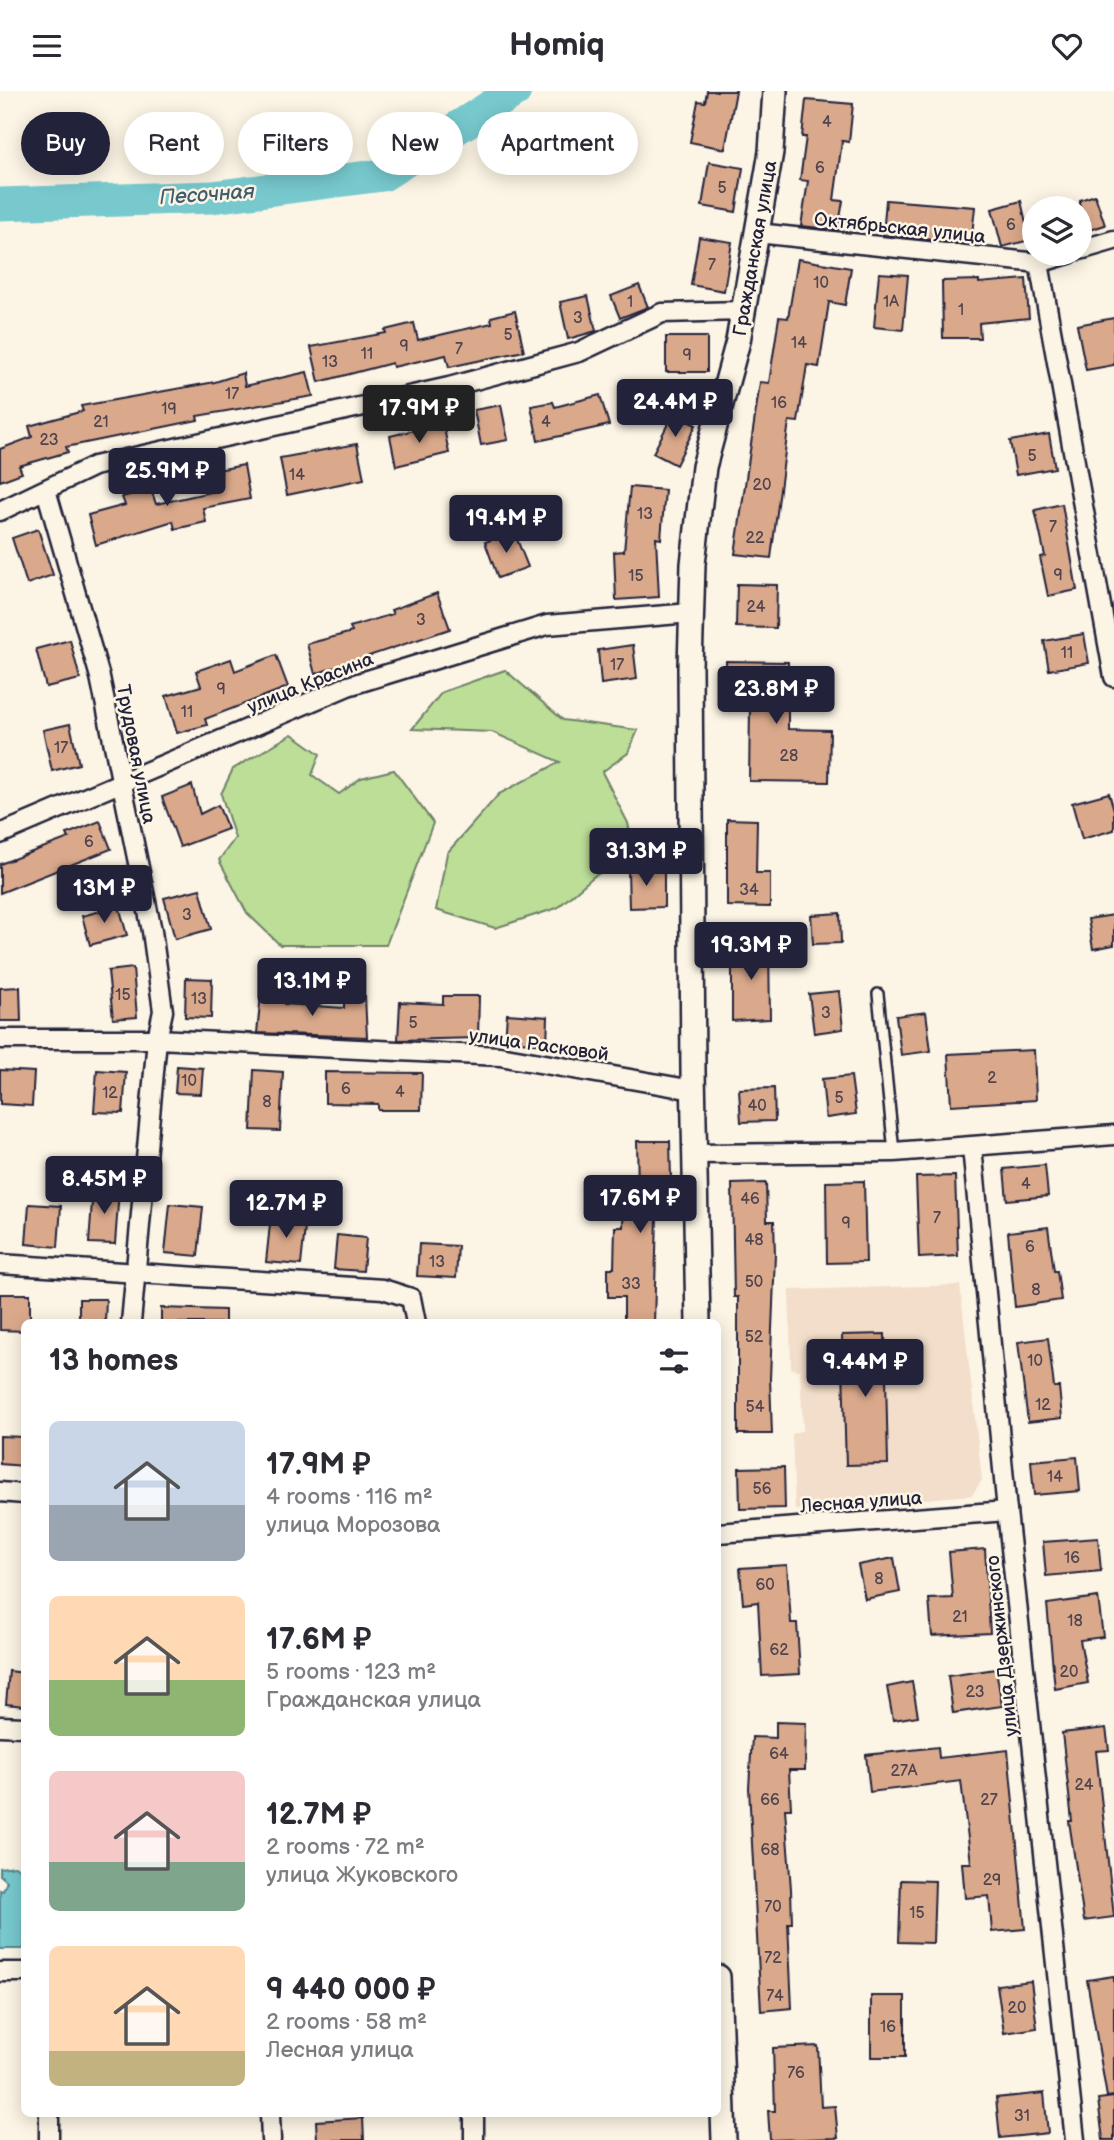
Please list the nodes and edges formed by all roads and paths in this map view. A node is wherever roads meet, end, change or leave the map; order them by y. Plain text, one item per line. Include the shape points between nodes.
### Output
1 (775, 91) edge
2 (757, 233) junction
3 (1114, 240) edge
4 (1092, 246) edge
5 (1022, 261) edge
6 (1040, 266) edge
7 (743, 311) junction
8 (46, 490) junction
9 (0, 511) edge
10 (1107, 607) edge
11 (691, 613) junction
12 (1114, 677) edge
13 (121, 785) junction
14 (0, 834) edge
15 (878, 993) dead end
16 (0, 1039) edge
17 (157, 1039) junction
18 (693, 1090) junction
19 (1114, 1135) edge
20 (972, 1147) junction
21 (894, 1152) junction
22 (694, 1154) junction
23 (0, 1264) edge
24 (135, 1272) junction
25 (131, 1319) edge
26 (415, 1319) edge
27 (698, 1319) edge
28 (0, 1492) edge
29 (21, 1494) edge
30 (1007, 1511) junction
31 (721, 1533) edge
32 (0, 1726) edge
33 (21, 1727) edge
34 (0, 1972) edge
35 (21, 1972) edge
36 (721, 2058) edge
37 (49, 2117) edge
38 (270, 2117) edge
39 (474, 2117) edge
40 (49, 2140) edge
41 (271, 2140) edge
42 (474, 2140) edge
43 (724, 2140) edge
44 (1075, 2140) edge

1 - 2 street, Гражданская улица via 771,152
2 - 5 street, Октябрьская улица
2 - 7 street, Гражданская улица
3 - 4 street
6 - 10 street
7 - 8 street via 662,313 579,352 449,387 94,466
7 - 11 street, Гражданская улица via 704,467
8 - 9 street
8 - 13 street, Трудовая улица via 100,677
10 - 12 street
11 - 13 street, улица Красина via 547,625 348,686
11 - 18 street, Гражданская улица
13 - 14 street, улица Красина
13 - 17 street, Трудовая улица via 163,1010
15 - 21 lane
16 - 17 street, улица Расковой
17 - 18 street, улица Расковой via 500,1056
17 - 24 street, Трудовая улица
18 - 22 street, Гражданская улица
19 - 20 street
20 - 21 street
20 - 30 street, улица Дзержинского
21 - 22 street
22 - 27 street, Гражданская улица
23 - 24 street
24 - 25 street, Трудовая улица
24 - 26 street via 383,1289 411,1298
28 - 29 street
30 - 31 street, Лесная улица
30 - 44 street, улица Дзержинского
32 - 33 street
34 - 35 street
36 - 43 street
37 - 40 street
38 - 41 street
39 - 42 street

